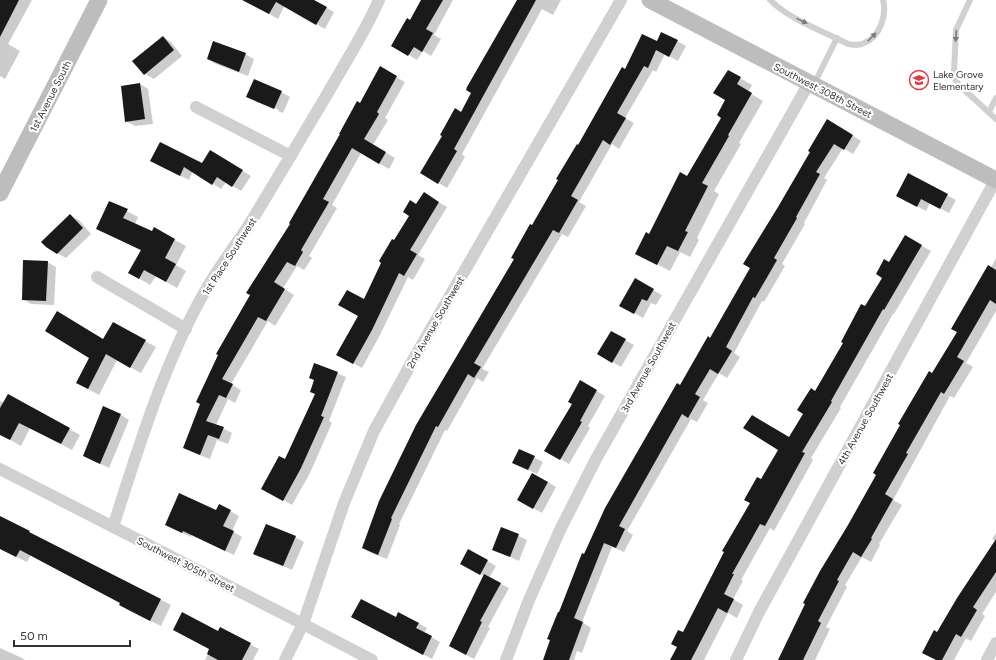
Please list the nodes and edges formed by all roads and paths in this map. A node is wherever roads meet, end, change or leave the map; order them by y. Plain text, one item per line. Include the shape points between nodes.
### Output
1 (99, 0) edge
2 (379, 0) edge
3 (621, 0) edge
4 (650, 0) edge
5 (770, 0) edge
6 (883, 0) edge
7 (970, 0) edge
8 (837, 38) junction
9 (811, 84) junction
10 (996, 98) edge
11 (196, 107) dead end
12 (989, 112) junction
13 (996, 119) edge
14 (291, 156) junction
15 (996, 179) edge
16 (0, 193) edge
17 (98, 278) dead end
18 (186, 329) junction
19 (0, 469) edge
20 (114, 527) junction
21 (303, 624) junction
22 (996, 643) edge
23 (285, 660) edge
24 (372, 660) edge
25 (506, 660) edge
26 (736, 660) edge
27 (987, 660) edge

1 - 16 street, 1st Avenue South
2 - 14 street, 1st Place Southwest
3 - 21 street, 2nd Avenue Southwest via 374,431 344,503
4 - 9 street, Southwest 308th Street
5 -> 8 lane via 791,16
8 -> 6 lane via 856,45 871,39 884,16
7 -> 12 lane via 956,30 955,79
8 - 9 lane
9 - 15 street, Southwest 308th Street
9 - 25 street, 3rd Avenue Southwest via 596,459 557,537
10 - 12 lane
11 - 14 street
12 - 13 lane
14 - 18 street, 1st Place Southwest via 208,286
15 - 26 street, 4th Avenue Southwest via 759,612
17 - 18 street
18 - 20 street, 1st Place Southwest via 150,418
19 - 20 street, Southwest 305th Street
20 - 21 street, Southwest 305th Street
21 - 23 street, 2nd Avenue Southwest
21 - 24 street, Southwest 305th Street
22 - 27 street

